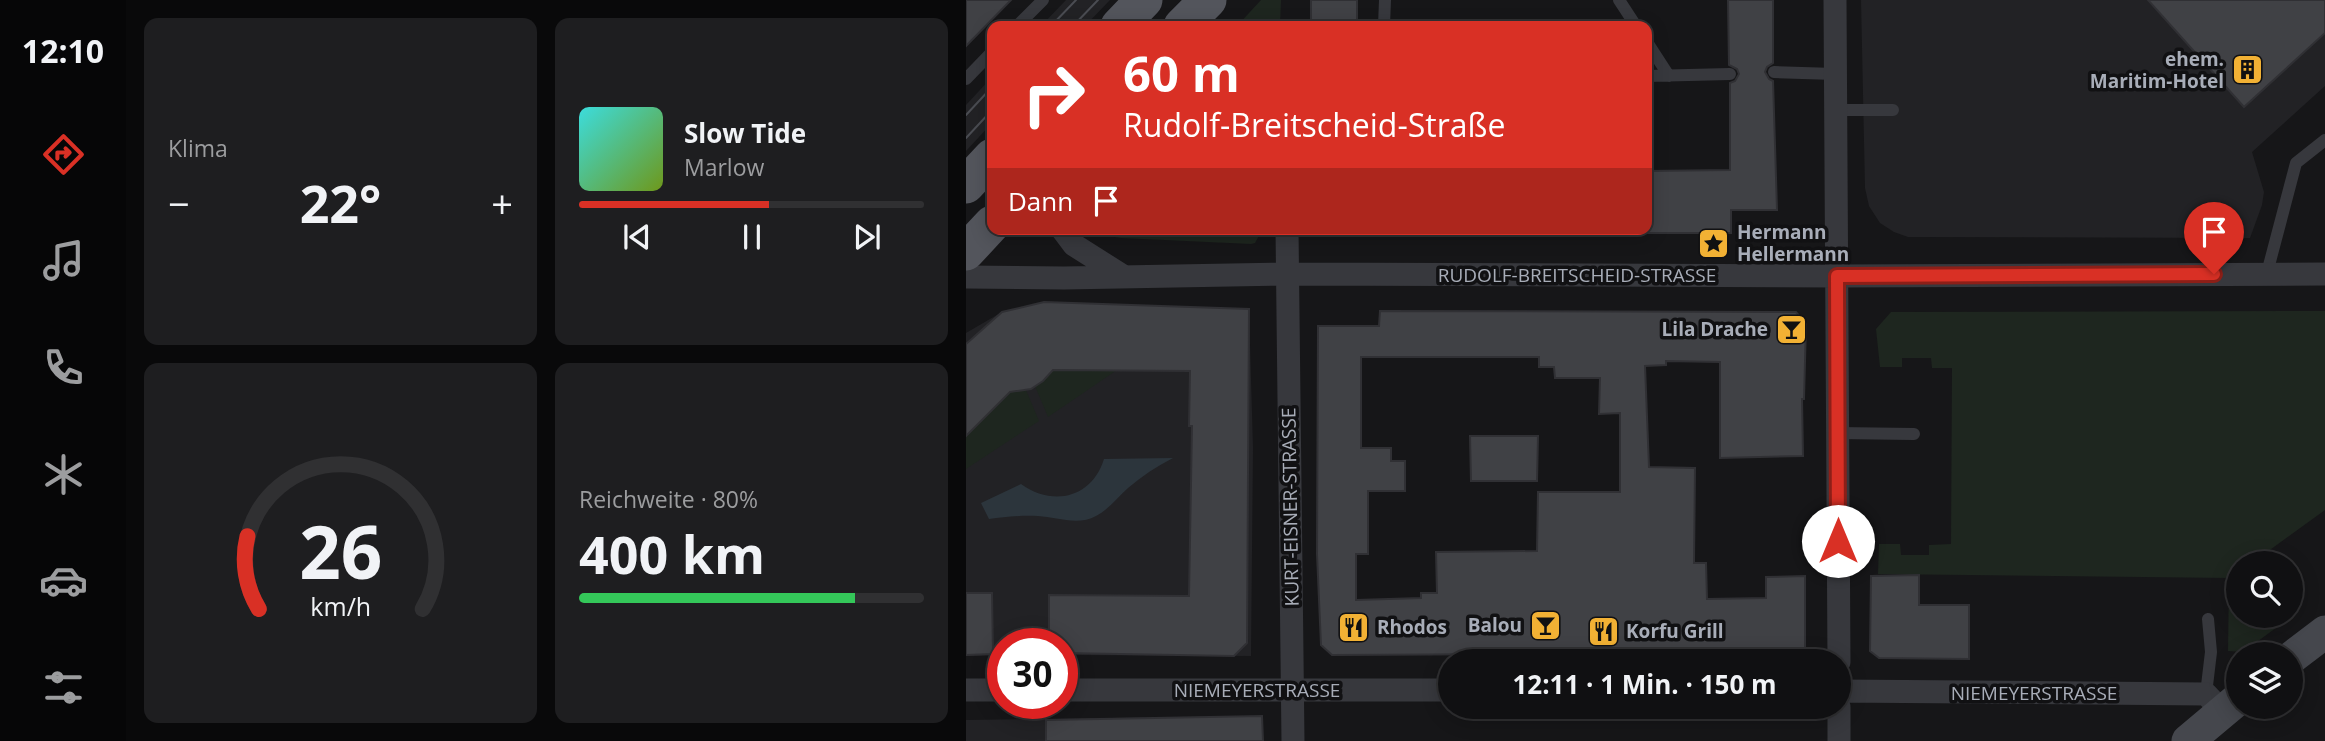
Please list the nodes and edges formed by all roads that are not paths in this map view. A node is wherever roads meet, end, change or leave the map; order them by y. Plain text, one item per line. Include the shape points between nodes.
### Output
1 (1043, 0) edge
2 (1144, 0) edge
3 (1208, 0) edge
4 (1385, 0) edge
5 (1619, 0) edge
6 (1835, 0) edge
7 (1022, 21) edge
8 (1124, 21) edge
9 (1187, 21) edge
10 (1384, 21) edge
11 (1633, 21) edge
12 (1652, 50) edge
13 (987, 57) edge
14 (1773, 72) dead end
15 (1730, 74) dead end
16 (1835, 75) junction
17 (1652, 76) edge
18 (1669, 76) junction
19 (966, 79) edge
20 (1836, 110) junction
21 (1893, 110) dead end
22 (2325, 140) edge
23 (987, 162) edge
24 (966, 185) edge
25 (987, 230) edge
26 (1066, 235) edge
27 (1287, 235) edge
28 (966, 252) edge
29 (2267, 273) junction
30 (1287, 274) junction
31 (2325, 274) edge
32 (1123, 276) junction
33 (1837, 276) junction
34 (966, 277) edge
35 (1837, 433) junction
36 (1914, 434) dead end
37 (2208, 619) dead end
38 (2325, 632) edge
39 (1839, 649) edge
40 (2303, 649) edge
41 (1292, 689) junction
42 (966, 690) edge
43 (987, 690) edge
44 (1078, 690) edge
45 (1438, 690) edge
46 (1851, 691) edge
47 (2222, 701) edge
48 (1839, 719) edge
49 (1293, 741) edge
50 (1839, 741) edge
51 (2188, 741) edge

1 - 7 lane
2 - 8 main road
3 - 9 main road
4 - 10 lane
5 - 11 lane
6 - 16 street
12 - 18 lane
13 - 19 lane
14 - 16 lane
15 - 18 lane
16 - 20 street
17 - 18 lane
20 - 21 lane
20 - 33 street
22 - 29 lane via 2295,163
23 - 24 main road
25 - 28 main road
26 - 32 street via 1074,245
27 - 30 street, KURT-EISNER-STRASSE
29 - 31 street, RUDOLF-BREITSCHEID-STRASSE
29 - 33 street, RUDOLF-BREITSCHEID-STRASSE
30 - 32 street, RUDOLF-BREITSCHEID-STRASSE
30 - 33 street, RUDOLF-BREITSCHEID-STRASSE
30 - 41 street, KURT-EISNER-STRASSE
32 - 34 street, RUDOLF-BREITSCHEID-STRASSE
33 - 35 street
35 - 36 lane
35 - 39 street
37 - 47 lane
38 - 40 street
41 - 44 street, NIEMEYERSTRASSE
41 - 45 street, NIEMEYERSTRASSE
41 - 49 street, KURT-EISNER-STRASSE
42 - 43 street
46 - 47 street, NIEMEYERSTRASSE
47 - 51 street
48 - 50 street

